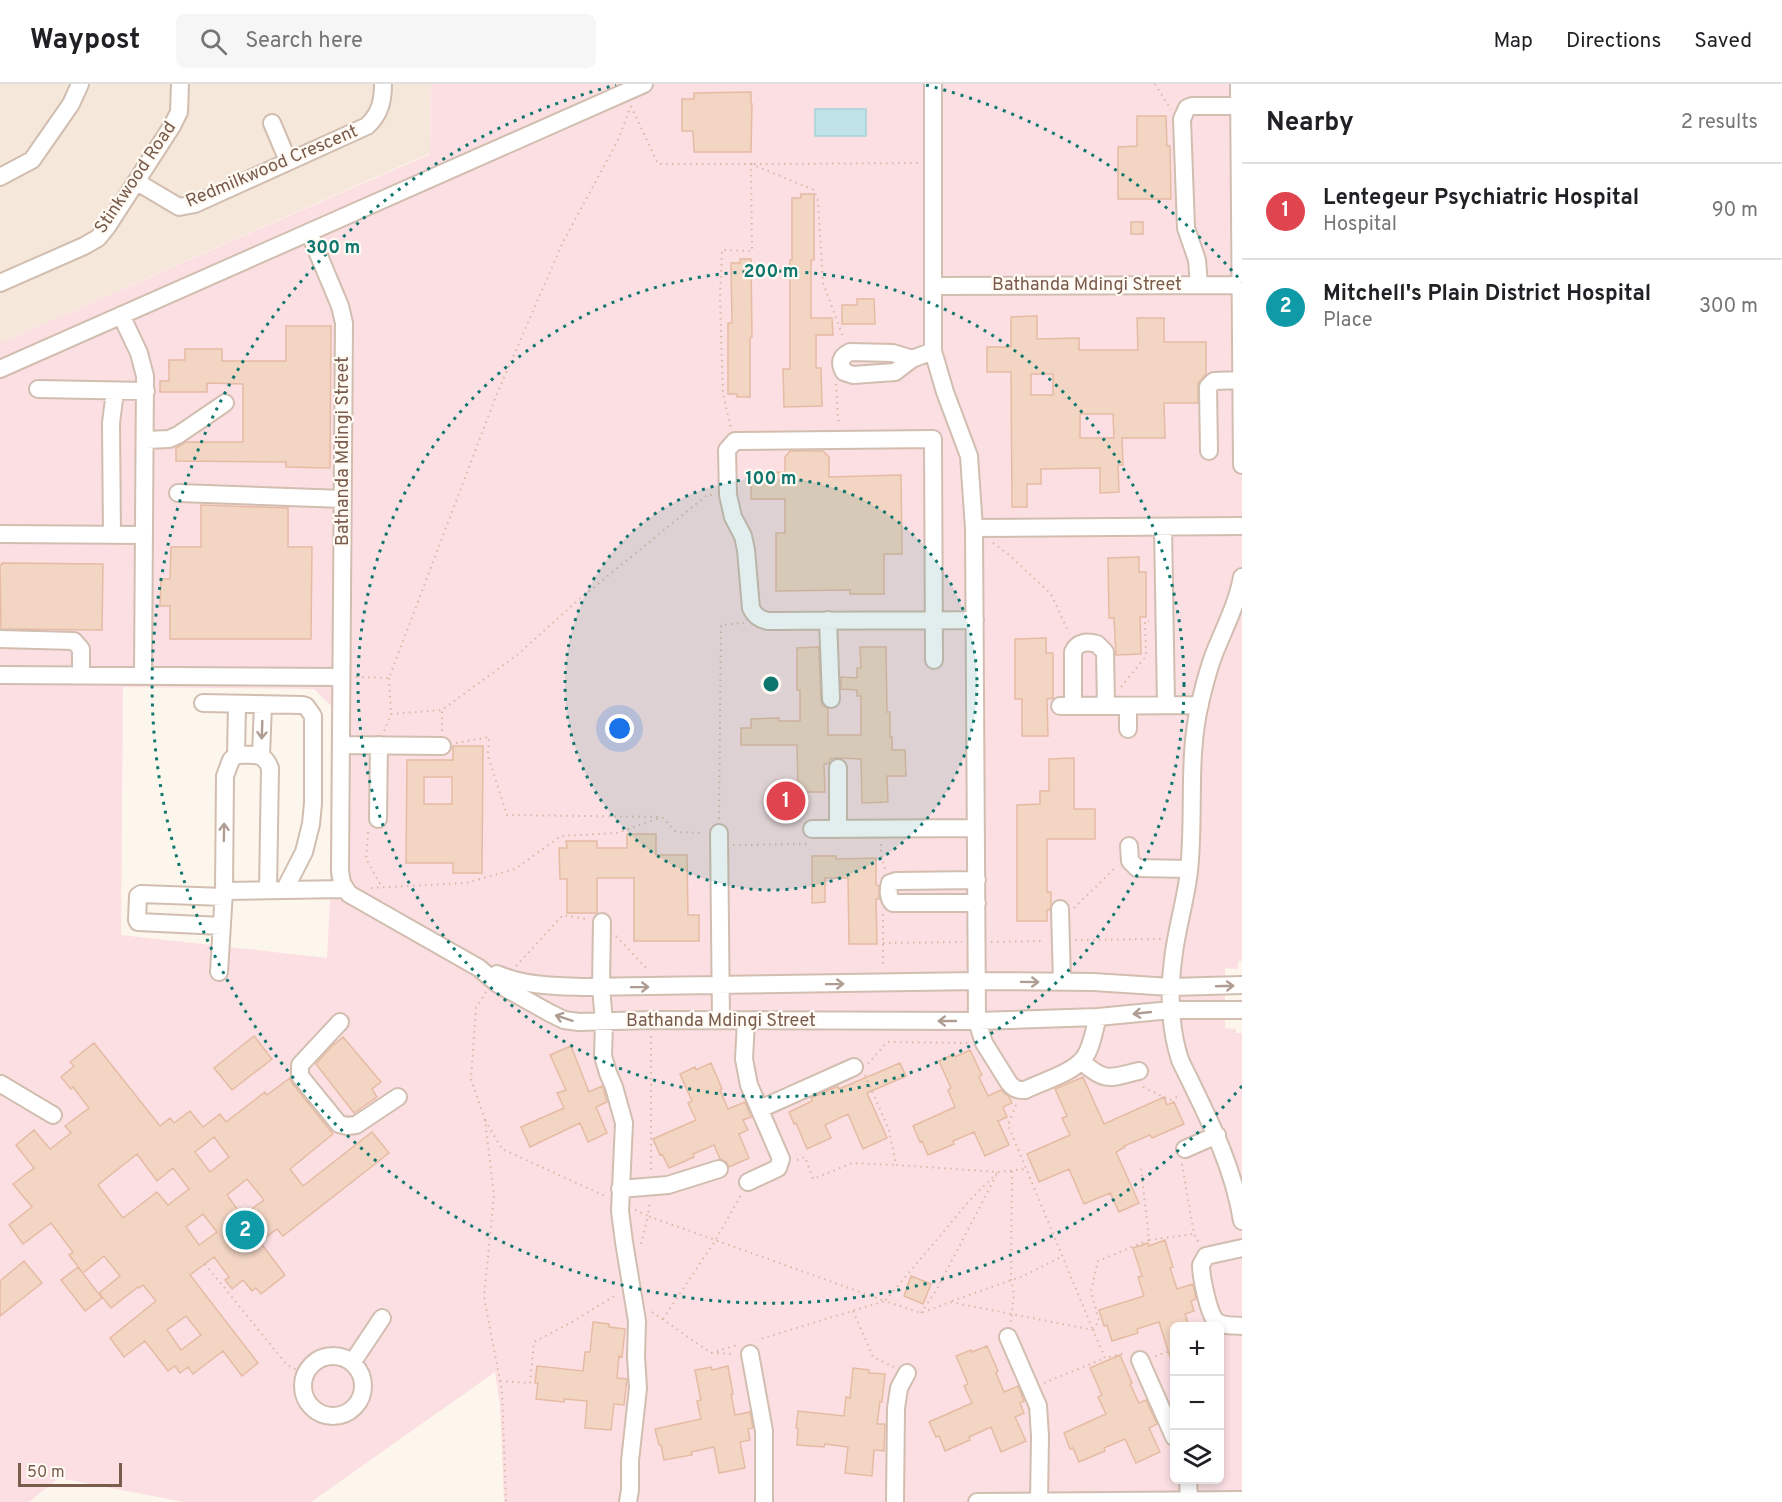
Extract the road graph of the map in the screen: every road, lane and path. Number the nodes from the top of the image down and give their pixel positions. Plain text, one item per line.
1 (80, 84) edge
2 (180, 84) edge
3 (384, 84) edge
4 (644, 84) edge
5 (933, 84) edge
6 (1155, 84) edge
7 (1239, 84) edge
8 (628, 99) junction
9 (1239, 106) junction
10 (1182, 119) junction
11 (272, 123) dead end
12 (288, 161) junction
13 (933, 162) junction
14 (751, 164) junction
15 (0, 177) edge
16 (137, 182) junction
17 (309, 232) junction
18 (0, 283) edge
19 (1199, 285) junction
20 (1241, 285) edge
21 (934, 286) junction
22 (121, 315) junction
23 (933, 351) junction
24 (850, 352) junction
25 (912, 359) junction
26 (0, 369) edge
27 (844, 372) junction
28 (1242, 380) edge
29 (38, 389) dead end
30 (116, 391) junction
31 (146, 391) junction
32 (225, 403) dead end
33 (959, 427) junction
34 (933, 439) junction
35 (146, 440) junction
36 (844, 440) junction
37 (735, 441) junction
38 (1209, 451) dead end
39 (1242, 465) edge
40 (178, 493) dead end
41 (728, 495) junction
42 (343, 499) junction
43 (1163, 526) junction
44 (1242, 526) edge
45 (974, 528) junction
46 (0, 534) edge
47 (112, 535) junction
48 (144, 535) junction
49 (1242, 577) edge
50 (828, 620) junction
51 (975, 620) junction
52 (1164, 620) junction
53 (934, 621) junction
54 (744, 623) dead end
55 (0, 639) edge
56 (1076, 646) junction
57 (934, 660) dead end
58 (0, 675) edge
59 (81, 675) junction
60 (143, 676) junction
61 (341, 677) junction
62 (389, 678) junction
63 (831, 699) dead end
64 (202, 703) dead end
65 (237, 704) junction
66 (263, 704) junction
67 (1166, 705) junction
68 (1200, 705) junction
69 (1106, 706) junction
70 (1128, 706) junction
71 (442, 710) junction
72 (1128, 729) dead end
73 (341, 745) junction
74 (379, 745) junction
75 (442, 746) junction
76 (236, 755) junction
77 (261, 756) junction
78 (838, 768) dead end
79 (662, 817) junction
80 (378, 819) joint
81 (976, 828) junction
82 (812, 829) joint
83 (838, 829) junction
84 (882, 829) junction
85 (719, 833) junction
86 (1130, 854) joint
87 (1189, 869) junction
88 (977, 880) junction
89 (383, 888) junction
90 (285, 889) junction
91 (345, 889) junction
92 (268, 890) junction
93 (890, 893) junction
94 (224, 894) junction
95 (977, 903) junction
96 (1060, 909) joint
97 (602, 922) junction
98 (222, 926) junction
99 (1061, 940) junction
100 (977, 942) junction
101 (883, 943) junction
102 (1173, 953) junction
103 (219, 972) dead end
104 (487, 972) junction
105 (977, 981) junction
106 (1062, 982) junction
107 (883, 983) junction
108 (1242, 985) edge
109 (720, 986) junction
110 (601, 987) junction
111 (652, 987) junction
112 (1172, 987) junction
113 (1171, 1010) junction
114 (1242, 1010) edge
115 (1098, 1017) junction
116 (651, 1020) junction
117 (721, 1020) junction
118 (746, 1021) junction
119 (977, 1021) junction
120 (340, 1022) dead end
121 (604, 1022) junction
122 (984, 1043) junction
123 (1081, 1062) junction
124 (854, 1067) dead end
125 (1139, 1071) joint
126 (1, 1084) edge
127 (1014, 1089) junction
128 (1186, 1092) dead end
129 (398, 1097) dead end
130 (760, 1109) junction
131 (53, 1115) dead end
132 (485, 1120) junction
133 (1217, 1135) junction
134 (1183, 1154) joint
135 (780, 1165) junction
136 (896, 1165) junction
137 (1141, 1168) dead end
138 (719, 1169) dead end
139 (1025, 1169) junction
140 (1012, 1171) junction
141 (998, 1172) junction
142 (748, 1182) joint
143 (652, 1186) junction
144 (620, 1196) junction
145 (648, 1216) junction
146 (1242, 1221) edge
147 (1194, 1234) junction
148 (715, 1240) junction
149 (1149, 1240) junction
150 (1242, 1248) edge
151 (639, 1250) dead end
152 (1063, 1256) junction
153 (1206, 1256) junction
154 (205, 1264) dead end
155 (1011, 1280) junction
156 (630, 1284) junction
157 (885, 1301) junction
158 (950, 1302) junction
159 (649, 1310) dead end
160 (853, 1311) junction
161 (921, 1313) junction
162 (1013, 1313) junction
163 (382, 1318) dead end
164 (663, 1319) junction
165 (1242, 1326) edge
166 (1093, 1330) junction
167 (1008, 1337) dead end
168 (750, 1346) junction
169 (1170, 1351) edge
170 (711, 1353) junction
171 (1105, 1358) junction
172 (1140, 1360) junction
173 (352, 1363) junction
174 (907, 1373) joint
175 (310, 1376) junction
176 (500, 1381) junction
177 (1031, 1388) junction
178 (1171, 1430) edge
179 (1188, 1484) edge
180 (1189, 1500) junction
181 (1242, 1500) edge
182 (1130, 1501) edge
183 (506, 1502) edge
184 (628, 1502) edge
185 (764, 1502) edge
186 (895, 1502) edge
187 (977, 1502) edge
188 (995, 1502) edge
189 (1039, 1502) edge

1 - 15 street
2 - 16 street, Stinkwood Road
3 - 12 street, Redmilkwood Crescent
4 - 8 street
5 - 13 street
6 - 10 path
7 - 9 street
8 - 14 path
8 - 17 street
8 - 62 path
9 - 10 street
9 - 20 street
10 - 19 street
11 - 12 street
12 - 16 street, Redmilkwood Crescent
13 - 14 path
13 - 21 street
14 - 24 path
14 - 37 path
16 - 18 street, Stinkwood Road
17 - 22 street
17 - 42 street, Bathanda Mdingi Street
19 - 20 street, Bathanda Mdingi Street
19 - 21 street, Bathanda Mdingi Street
20 - 28 street
21 - 23 street
22 - 26 street
22 - 31 street
23 - 25 street
23 - 33 street
24 - 25 street
24 - 27 street
25 - 27 street
27 - 36 path
28 - 38 street
28 - 39 street
29 - 30 street
30 - 31 street
30 - 47 street
31 - 35 street
32 - 35 street
33 - 34 street
33 - 45 street
34 - 36 street
34 - 53 street
35 - 48 street
36 - 37 street
37 - 41 street
40 - 42 street
41 - 50 street
41 - 71 path
42 - 61 street, Bathanda Mdingi Street
43 - 44 street
43 - 45 street
43 - 52 street
45 - 51 street
45 - 56 path
46 - 47 street
47 - 48 street
48 - 60 street
49 - 68 street
50 - 53 street
50 - 63 street
51 - 53 street
51 - 81 street
52 - 67 street
52 - 69 path
53 - 57 street
54 - 85 path
55 - 59 street
56 - 69 street
56 - 69 street
58 - 59 street
59 - 60 street
60 - 61 street
61 - 62 path
61 - 73 street, Bathanda Mdingi Street
62 - 71 path
64 - 65 street
65 - 66 street
65 - 76 street
66 -> 77 street
66 - 90 street
67 - 68 street
67 - 70 street
68 - 87 street
69 - 70 street
70 - 72 street
71 - 75 path
73 - 74 street
73 - 91 street, Bathanda Mdingi Street
74 - 75 street
74 - 80 street
75 - 79 path
76 - 77 street
94 -> 76 street
77 - 92 street
78 - 83 street
79 - 85 path
79 - 89 path
80 - 89 path
81 - 84 street
81 - 88 street
82 - 83 street
82 - 85 path
83 - 84 street
84 - 93 path
85 - 109 street
86 - 87 street
86 - 96 path
87 - 102 street
88 - 93 street
88 - 95 street
89 - 91 path
90 - 91 street
90 - 92 street
91 - 104 street, Bathanda Mdingi Street
92 - 94 street
93 - 95 street
93 - 101 path
94 - 98 street
94 - 98 street
95 - 100 street
96 - 99 street
97 - 104 path
97 - 110 street
97 - 111 path
98 - 103 street
99 - 100 path
99 - 102 path
99 - 106 street
100 - 101 path
100 - 105 street
101 - 107 path
102 - 112 street
104 - 110 street, Bathanda Mdingi Street
121 -> 104 street, Bathanda Mdingi Street
104 - 132 path
105 -> 106 street, Bathanda Mdingi Street
105 - 107 street, Bathanda Mdingi Street
105 - 119 street
106 - 112 street, Bathanda Mdingi Street
109 -> 107 street, Bathanda Mdingi Street
112 -> 108 street, Bathanda Mdingi Street
109 - 111 street, Bathanda Mdingi Street
109 - 117 street
110 -> 111 street, Bathanda Mdingi Street
110 - 121 street
112 - 113 street
113 - 114 street, Bathanda Mdingi Street
113 -> 115 street, Bathanda Mdingi Street
113 - 133 street
115 - 119 street, Bathanda Mdingi Street
115 - 123 street
116 - 117 street, Bathanda Mdingi Street
116 - 121 street, Bathanda Mdingi Street
116 - 143 path
117 - 118 street, Bathanda Mdingi Street
119 -> 118 street, Bathanda Mdingi Street
118 - 130 street
119 - 122 street
120 - 129 street
121 - 144 street
122 - 127 street
122 - 136 path
123 - 125 street
123 - 127 street
124 - 130 street
125 - 128 path
126 - 131 street
127 - 139 path
130 - 135 street
132 - 144 path
132 - 176 path
133 - 134 street
133 - 146 street
134 - 147 path
135 - 136 path
135 - 142 street
136 - 141 path
137 - 149 path
138 - 143 street
139 - 140 path
139 - 152 path
140 - 141 path
140 - 155 path
141 - 157 path
141 - 161 path
142 - 148 path
143 - 144 street
143 - 145 path
144 - 145 path
144 - 156 street
145 - 148 path
145 - 151 path
147 - 149 path
147 - 153 path
148 - 157 path
148 - 164 path
149 - 166 path
150 - 153 street
152 - 155 path
152 - 166 path
153 - 165 street
154 - 175 path
155 - 158 path
155 - 162 path
156 - 176 path
156 - 184 street
157 - 160 path
157 - 161 path
158 - 161 path
158 - 162 path
159 - 164 path
160 - 168 path
160 - 174 path
162 - 166 path
163 - 173 street
164 - 170 path
166 - 171 path
167 - 177 street
168 - 170 path
168 - 170 path
168 - 185 street
169 - 172 path
171 - 172 path
171 - 177 path
172 - 178 street
173 - 175 street
173 - 175 street
174 - 186 street
176 - 183 path
177 - 189 street
179 - 180 street
180 - 181 street
180 - 182 street
182 - 189 street
187 - 188 street
188 - 189 street

